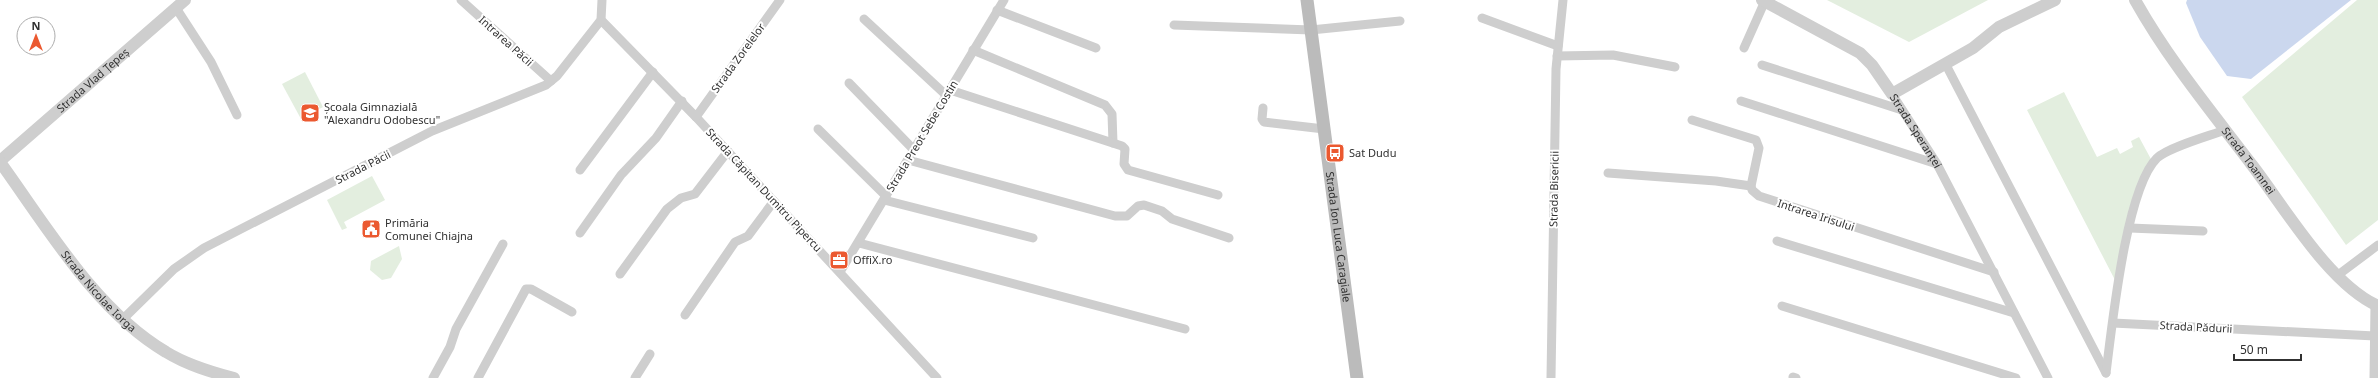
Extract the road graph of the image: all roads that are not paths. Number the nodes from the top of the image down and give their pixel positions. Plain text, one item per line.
1 (460, 0) edge
2 (602, 0) edge
3 (780, 0) edge
4 (1004, 0) edge
5 (1307, 0) edge
6 (1563, 0) edge
7 (2055, 0) edge
8 (2135, 0) edge
9 (1763, 1) edge
10 (180, 4) edge
11 (997, 10) junction
12 (1482, 18) dead end
13 (864, 19) dead end
14 (601, 20) junction
15 (1400, 21) dead end
16 (1174, 25) dead end
17 (1311, 30) junction
18 (1558, 46) junction
19 (1096, 48) dead end
20 (1744, 48) dead end
21 (974, 50) junction
22 (1557, 56) junction
23 (1945, 64) junction
24 (1762, 65) dead end
25 (1675, 67) dead end
26 (653, 72) junction
27 (551, 81) junction
28 (849, 83) dead end
29 (948, 93) junction
30 (1892, 94) junction
31 (682, 101) junction
32 (1741, 101) dead end
33 (1263, 108) dead end
34 (1902, 110) junction
35 (237, 115) dead end
36 (696, 117) junction
37 (1692, 120) dead end
38 (818, 129) dead end
39 (1324, 129) junction
40 (2225, 130) junction
41 (1113, 143) junction
42 (914, 150) junction
43 (728, 151) junction
44 (908, 160) junction
45 (0, 161) edge
46 (1937, 164) junction
47 (580, 170) dead end
48 (1608, 172) dead end
49 (1752, 186) junction
50 (1218, 195) dead end
51 (885, 198) junction
52 (774, 201) junction
53 (2130, 228) junction
54 (2203, 231) dead end
55 (580, 233) dead end
56 (1033, 238) dead end
57 (1229, 238) dead end
58 (1777, 241) dead end
59 (859, 243) junction
60 (503, 244) dead end
61 (2378, 245) edge
62 (840, 272) junction
63 (1994, 272) junction
64 (620, 274) dead end
65 (2338, 275) junction
66 (2377, 305) edge
67 (1782, 306) dead end
68 (572, 312) dead end
69 (2014, 313) junction
70 (685, 315) dead end
71 (123, 319) junction
72 (2113, 323) junction
73 (1185, 328) dead end
74 (2375, 336) junction
75 (650, 354) dead end
76 (2106, 375) edge
77 (234, 378) edge
78 (433, 378) edge
79 (478, 378) edge
80 (635, 378) edge
81 (937, 378) edge
82 (1357, 378) edge
83 (1551, 378) edge
84 (2016, 378) edge
85 (2048, 378) edge
86 (2374, 378) edge

1 - 27 street, Intrarea Păcii
2 - 14 street
3 - 36 street, Strada Zorelelor
4 - 11 street, Strada Preot Sebe Costin
5 - 17 main road, Strada Ion Luca Caragiale
6 - 18 street, Strada Bisericii
7 - 23 street
8 - 40 street, Strada Toamnei
9 - 20 street
9 - 30 street, Strada Speranței
10 - 35 street
10 - 45 street, Strada Vlad Țepeș
11 - 19 street
11 - 21 street, Strada Preot Sebe Costin
12 - 18 street
13 - 29 street
14 - 26 street, Strada Căpitan Dumitru Pipercu
14 - 27 street, Strada Păcii
15 - 17 street
16 - 17 street
17 - 39 main road, Strada Ion Luca Caragiale
18 - 22 street, Strada Bisericii
21 - 29 street, Strada Preot Sebe Costin
21 - 41 street
22 - 25 street
22 - 83 street, Strada Bisericii
23 - 30 street
23 - 76 street
24 - 34 street
26 - 31 street, Strada Căpitan Dumitru Pipercu
26 - 47 street
27 - 71 street, Strada Păcii
28 - 42 street
29 - 41 street
29 - 42 street, Strada Preot Sebe Costin
30 - 34 street, Strada Speranței
31 - 36 street, Strada Căpitan Dumitru Pipercu
31 - 55 street
32 - 46 street
33 - 39 street
34 - 46 street, Strada Speranței
36 - 43 street, Strada Căpitan Dumitru Pipercu
37 - 49 street
38 - 51 street
39 - 82 main road, Strada Ion Luca Caragiale
40 - 53 street
40 - 65 street, Strada Toamnei
41 - 50 street
42 - 44 street, Strada Preot Sebe Costin
43 - 52 street, Strada Căpitan Dumitru Pipercu
43 - 64 street
44 - 51 street, Strada Preot Sebe Costin
44 - 57 street
45 - 71 street, Strada Nicolae Iorga
46 - 63 street, Strada Speranței
48 - 49 street
49 - 63 street, Intrarea Irisului
51 - 56 street
51 - 59 street, Strada Preot Sebe Costin
52 - 62 street, Strada Căpitan Dumitru Pipercu
52 - 70 street
53 - 54 street
53 - 72 street
58 - 69 street
59 - 62 street, Strada Preot Sebe Costin
59 - 73 street
60 - 78 street
61 - 65 street
62 - 81 street, Strada Căpitan Dumitru Pipercu
63 - 69 street, Strada Speranței
65 - 66 street, Strada Toamnei
66 - 74 street
67 - 84 street
68 - 79 street
69 - 85 street, Strada Speranței
71 - 77 street, Strada Nicolae Iorga
72 - 74 street, Strada Pădurii
72 - 76 street
74 - 86 street
75 - 80 street

